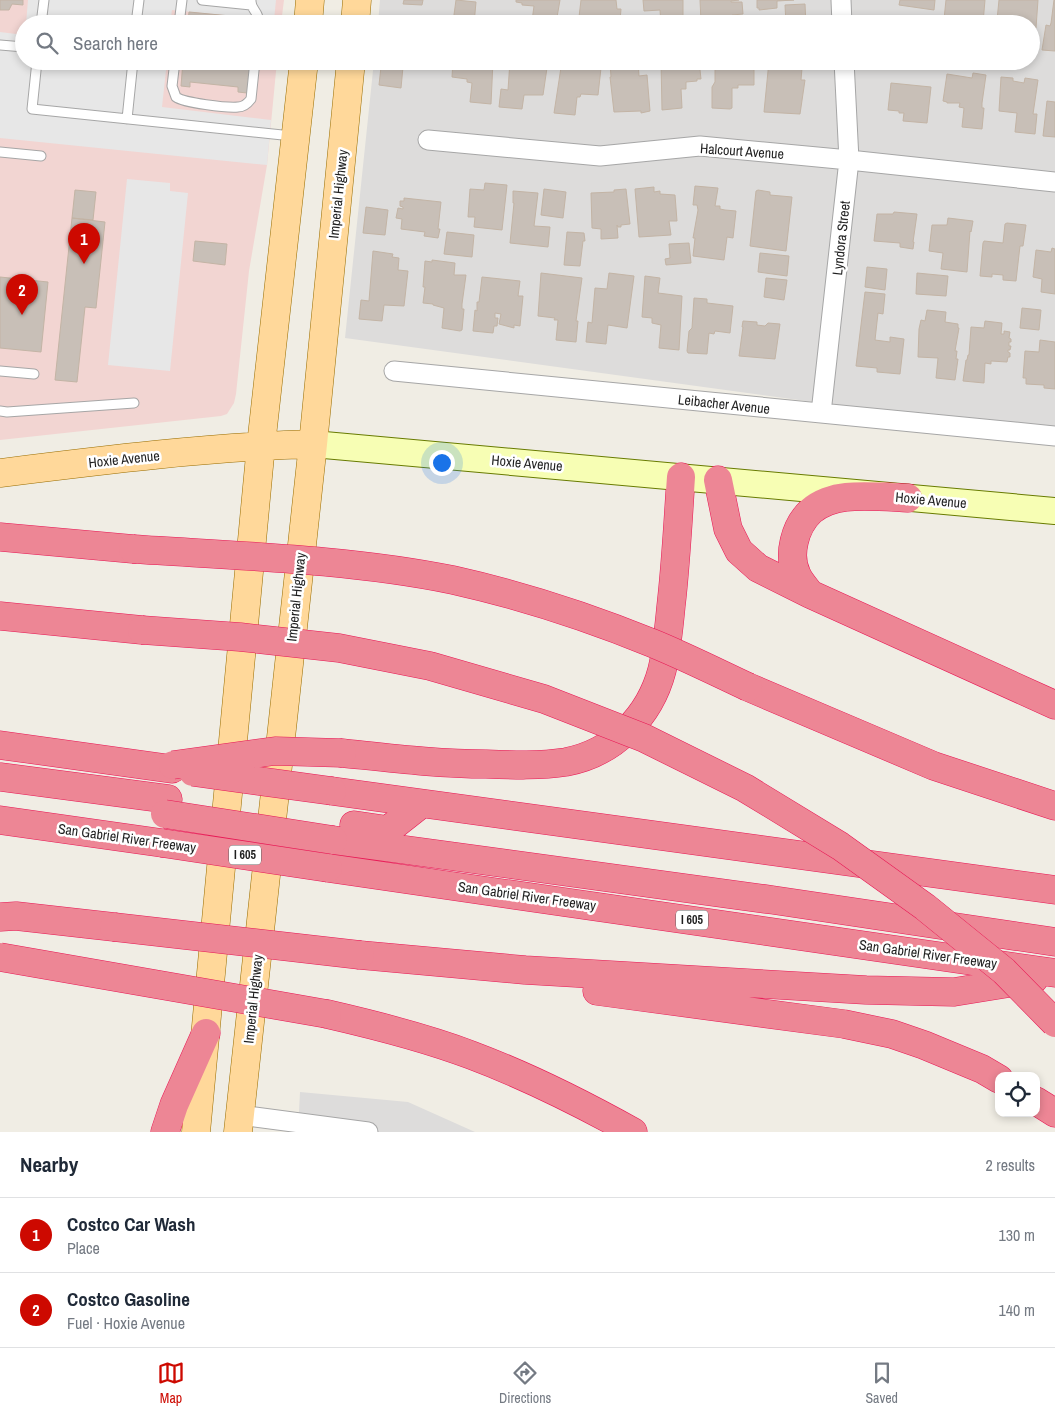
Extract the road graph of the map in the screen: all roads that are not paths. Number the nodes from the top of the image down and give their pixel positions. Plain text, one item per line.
1 (44, 0) edge
2 (139, 0) edge
3 (182, 0) edge
4 (202, 0) edge
5 (310, 0) edge
6 (357, 0) edge
7 (840, 0) edge
8 (251, 2) edge
9 (42, 15) edge
10 (137, 15) edge
11 (180, 15) edge
12 (258, 15) edge
13 (309, 15) edge
14 (355, 15) edge
15 (841, 15) edge
16 (0, 45) edge
17 (15, 46) edge
18 (36, 70) edge
19 (132, 70) edge
20 (174, 70) edge
21 (254, 70) edge
22 (303, 70) edge
23 (350, 70) edge
24 (844, 70) edge
25 (127, 119) junction
26 (296, 136) junction
27 (428, 140) dead end
28 (0, 152) edge
29 (41, 156) dead end
30 (849, 160) junction
31 (1055, 182) edge
32 (0, 371) edge
33 (394, 371) dead end
34 (34, 374) dead end
35 (134, 403) dead end
36 (0, 411) edge
37 (821, 413) junction
38 (1055, 436) edge
39 (313, 444) junction
40 (261, 445) junction
41 (0, 473) edge
42 (682, 477) junction
43 (718, 480) junction
44 (908, 498) junction
45 (1055, 511) edge
46 (0, 537) edge
47 (810, 594) junction
48 (0, 616) edge
49 (1055, 705) edge
50 (0, 745) edge
51 (167, 767) junction
52 (0, 777) edge
53 (0, 790) edge
54 (421, 804) junction
55 (1055, 806) edge
56 (166, 807) junction
57 (0, 820) edge
58 (331, 831) junction
59 (0, 832) edge
60 (105, 834) junction
61 (1055, 890) edge
62 (0, 917) edge
63 (1055, 942) edge
64 (360, 955) junction
65 (0, 957) edge
66 (1055, 974) edge
67 (1055, 1023) edge
68 (206, 1033) junction
69 (995, 1077) edge
70 (1040, 1104) edge
71 (1055, 1113) edge
72 (239, 1124) edge
73 (165, 1132) edge
74 (196, 1132) edge
75 (368, 1132) edge
76 (633, 1132) edge

1 - 9 lane
2 - 10 lane
3 - 11 lane
4 - 8 lane
5 - 13 main road
6 - 14 main road
7 - 15 street
8 - 12 lane
16 - 17 lane
18 - 25 lane
19 - 25 lane
20 - 21 lane
22 - 26 main road
23 - 39 main road, Imperial Highway
24 - 30 street, Lyndora Street
25 - 26 lane
26 - 40 main road
27 - 30 street, Halcourt Avenue
28 - 29 lane
30 - 31 street, Halcourt Avenue
30 - 37 street, Lyndora Street
32 - 34 lane
33 - 37 street, Leibacher Avenue
35 - 36 lane
37 - 38 street, Leibacher Avenue
39 - 40 main road, Hoxie Avenue
39 - 42 main road, Hoxie Avenue
39 - 72 main road, Imperial Highway
40 - 41 main road, Hoxie Avenue
40 - 68 main road
42 - 43 main road, Hoxie Avenue
42 - 51 highway, bridge
43 - 44 main road, Hoxie Avenue
43 - 47 highway
44 - 45 main road, Hoxie Avenue
44 - 47 highway
46 - 55 highway, bridge
47 - 49 highway
48 - 67 highway, bridge
50 - 51 highway
51 - 54 highway, bridge
52 - 56 highway
53 - 56 highway
54 - 58 highway
54 - 61 highway
56 - 58 highway, bridge
57 - 60 highway, San Gabriel River Freeway / I 605
58 - 63 highway
59 - 60 highway
60 - 66 highway, San Gabriel River Freeway / I 605, bridge
62 - 64 highway, bridge
64 - 66 highway
64 - 69 highway
65 - 76 highway, bridge
68 - 73 highway
68 - 74 main road
70 - 71 highway
72 - 75 street

